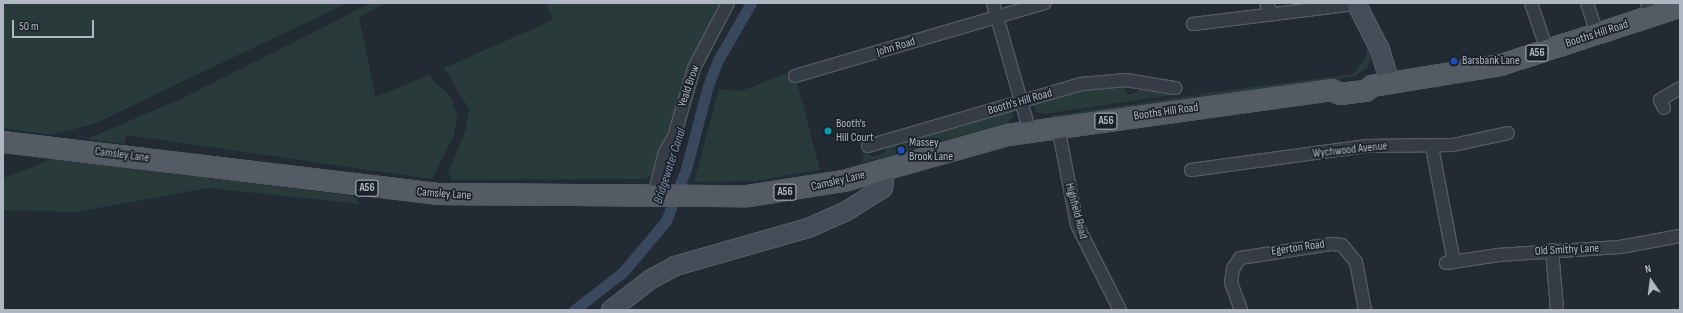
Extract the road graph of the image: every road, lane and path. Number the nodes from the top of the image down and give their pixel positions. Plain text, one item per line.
1 (728, 3) edge
2 (994, 3) edge
3 (1045, 3) edge
4 (1266, 3) edge
5 (1357, 3) edge
6 (1531, 3) edge
7 (1587, 3) edge
8 (1680, 8) edge
9 (1649, 10) edge
10 (1272, 14) junction
11 (997, 16) junction
12 (1193, 24) dead end
13 (1597, 34) junction
14 (1547, 50) junction
15 (795, 76) dead end
16 (1381, 84) junction
17 (1175, 88) dead end
18 (1680, 88) edge
19 (1021, 102) junction
20 (1664, 108) dead end
21 (1058, 127) junction
22 (1030, 132) junction
23 (1508, 133) dead end
24 (3, 142) edge
25 (868, 146) dead end
26 (1432, 146) junction
27 (885, 170) junction
28 (1190, 170) dead end
29 (657, 195) junction
30 (1680, 236) edge
31 (1552, 250) junction
32 (611, 310) edge
33 (1120, 310) edge
34 (1241, 310) edge
35 (1365, 310) edge
36 (1557, 310) edge

1 - 29 street, Yeald Brow
2 - 11 street
3 - 11 street, John Road
4 - 10 street
5 - 10 street
5 - 16 street
6 - 14 street
7 - 13 street
8 - 9 main road, Booths Hill Road / A56
9 - 13 main road, Booths Hill Road / A56
10 - 12 street
11 - 15 street, John Road
11 - 19 street
13 - 14 main road, Booths Hill Road / A56
14 - 16 main road, Booths Hill Road / A56
16 - 21 main road, Booths Hill Road / A56
17 - 19 street, Booth's Hill Road
18 - 20 street
19 - 22 street
19 - 25 street, Booth's Hill Road
21 - 22 main road, Booths Hill Road / A56
21 - 33 street, Highfield Road
22 - 27 main road, Booths Hill Road / A56
23 - 26 street, Wychwood Avenue
24 - 29 main road, Camsley Lane / A56
26 - 28 street, Wychwood Avenue
26 - 31 street, Old Smithy Lane
27 - 29 main road, Camsley Lane / A56
27 - 32 street
30 - 31 street, Old Smithy Lane
31 - 36 street
34 - 35 street, Egerton Road

